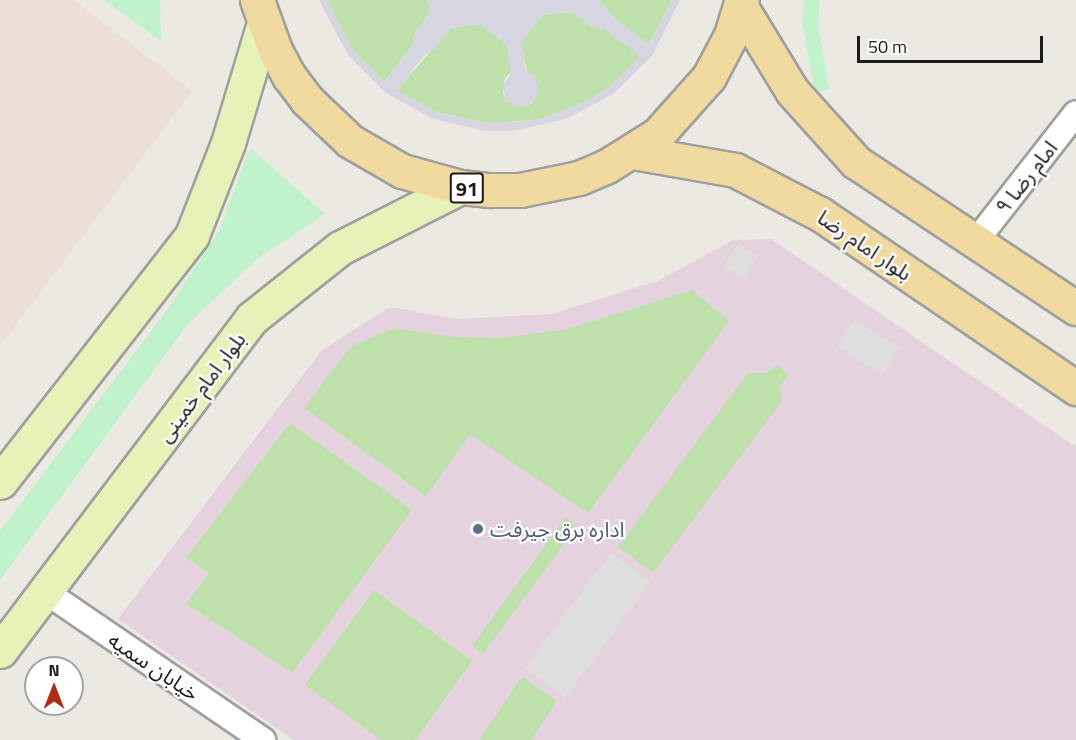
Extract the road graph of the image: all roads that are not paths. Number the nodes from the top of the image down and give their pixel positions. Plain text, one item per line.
1 (741, 3) edge
2 (260, 12) edge
3 (1076, 113) edge
4 (633, 152) junction
5 (460, 187) junction
6 (976, 241) junction
7 (1076, 308) edge
8 (1076, 388) edge
9 (0, 482) edge
10 (46, 592) junction
11 (0, 651) edge
12 (263, 740) edge

1 - 4 main road, 91
1 - 6 main road, 91
2 - 5 main road, 91
2 - 9 main road
3 - 6 street, امام رضا ۹
4 - 5 main road, 91
4 - 8 main road, بلوار امام رضا
5 - 10 main road, بلوار امام خمینی
6 - 7 main road, 91
10 - 11 main road, بلوار امام خمینی
10 - 12 street, خیابان سمیه

